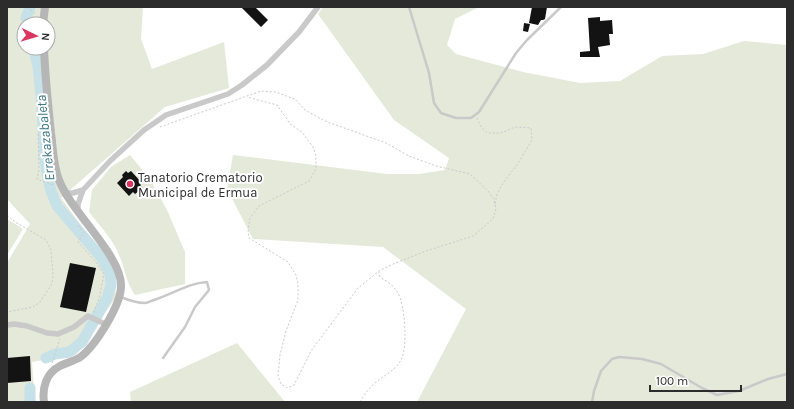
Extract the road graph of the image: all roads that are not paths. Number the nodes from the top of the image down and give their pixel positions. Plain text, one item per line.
1 (318, 7) edge
2 (409, 7) edge
3 (561, 7) edge
4 (45, 56) edge
5 (83, 190) junction
6 (66, 193) junction
7 (78, 213) junction
8 (120, 296) junction
9 (103, 323) junction
10 (7, 325) edge
11 (163, 358) dead end
12 (787, 374) edge
13 (44, 402) edge
14 (592, 402) edge

1 - 5 street
2 - 3 lane
4 - 6 main road
5 - 6 street
5 - 7 street
6 - 7 main road
7 - 8 main road
8 - 9 main road
8 - 11 lane
9 - 10 street
9 - 13 main road
12 - 14 lane

